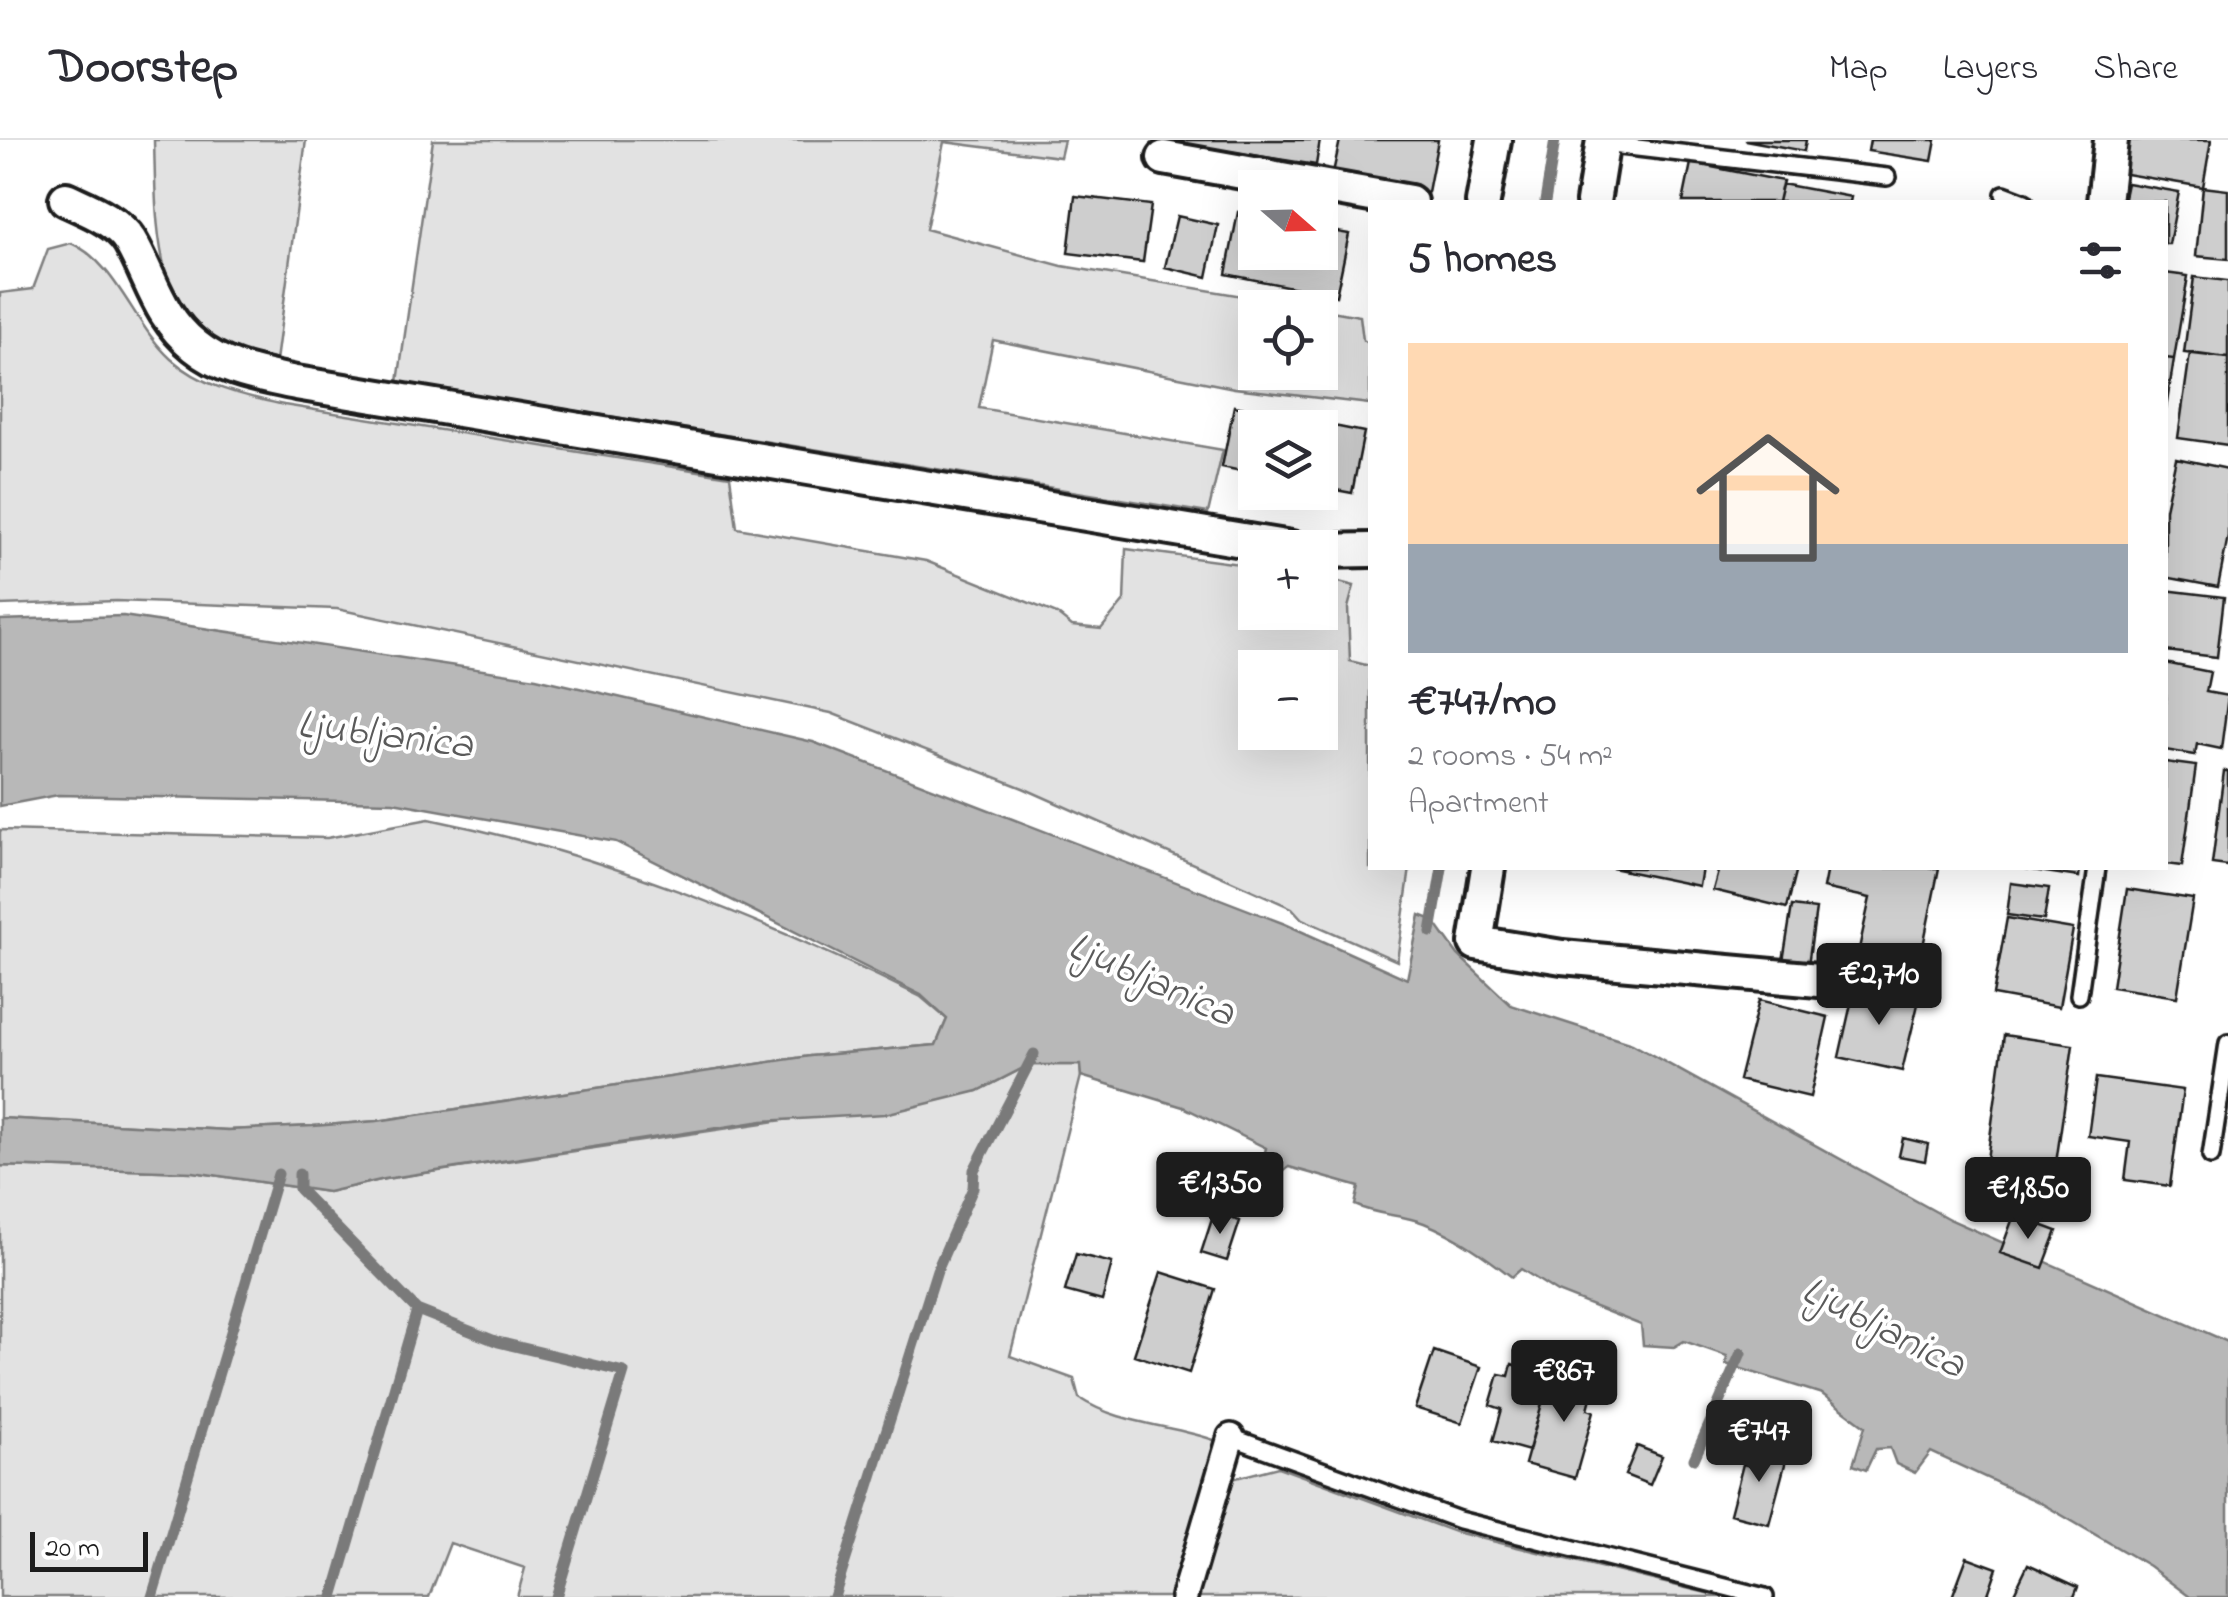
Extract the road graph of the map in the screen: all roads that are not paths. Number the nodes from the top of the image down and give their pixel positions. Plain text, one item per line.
1 (1494, 140) edge
2 (2111, 140) edge
3 (1603, 142) edge
4 (1164, 158) dead end
5 (1887, 177) dead end
6 (2004, 194) dead end
7 (66, 199) dead end
8 (1399, 200) edge
9 (1483, 200) edge
10 (1594, 200) edge
11 (2020, 200) edge
12 (2104, 200) edge
13 (1238, 539) edge
14 (1368, 550) edge
15 (1338, 551) edge
16 (1488, 870) edge
17 (2097, 870) edge
18 (1830, 980) dead end
19 (2079, 994) dead end
20 (2228, 1044) edge
21 (2211, 1156) dead end
22 (1232, 1436) joint
23 (1184, 1597) edge
24 (1764, 1597) edge

1 - 9 street
2 - 12 street
3 - 5 lane
3 - 10 street
4 - 8 street
6 - 11 lane
7 - 13 street
14 - 15 street
16 - 18 street
17 - 19 lane
20 - 21 lane
22 - 23 street
22 - 24 lane

